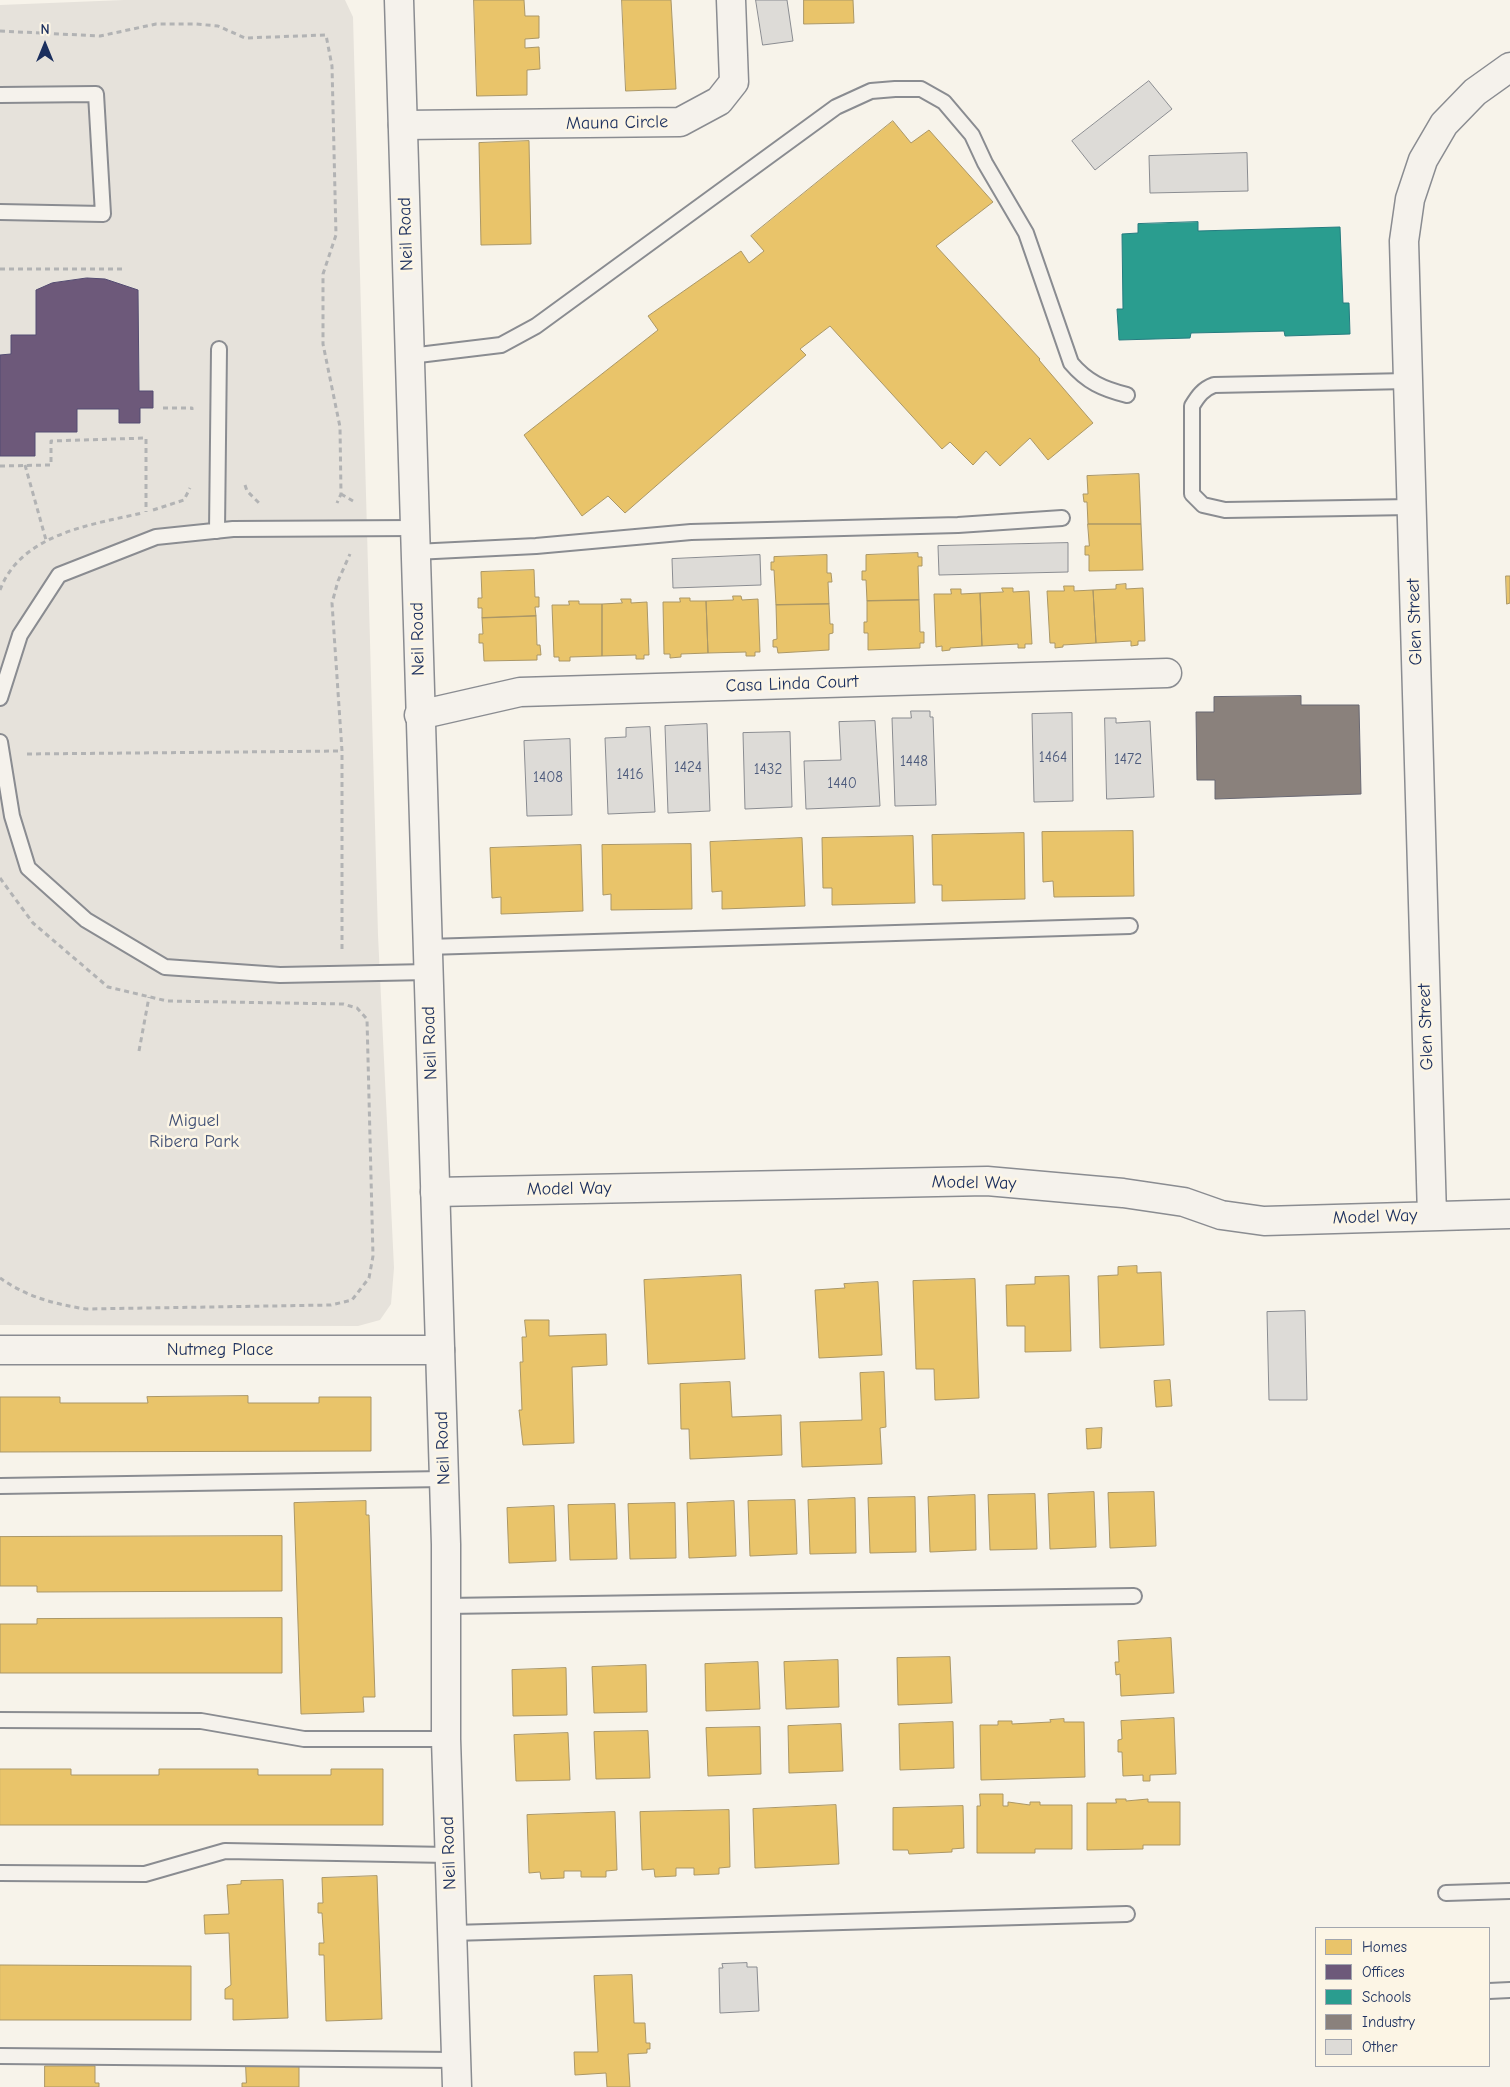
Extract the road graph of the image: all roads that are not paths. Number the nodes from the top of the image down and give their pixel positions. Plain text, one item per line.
1 (399, 0) edge
2 (731, 0) edge
3 (1510, 67) edge
4 (0, 95) edge
5 (402, 126) junction
6 (0, 212) edge
7 (219, 349) dead end
8 (410, 356) junction
9 (1408, 381) junction
10 (1126, 395) dead end
11 (1411, 507) junction
12 (1062, 518) dead end
13 (217, 531) junction
14 (415, 540) junction
15 (1167, 673) dead end
16 (0, 698) edge
17 (420, 715) junction
18 (1, 748) edge
19 (1130, 926) dead end
20 (428, 959) junction
21 (435, 1192) junction
22 (1510, 1214) edge
23 (1432, 1216) junction
24 (0, 1350) edge
25 (440, 1350) junction
26 (444, 1479) junction
27 (0, 1486) edge
28 (1134, 1596) dead end
29 (446, 1606) junction
30 (0, 1720) edge
31 (446, 1740) junction
32 (449, 1855) junction
33 (0, 1873) edge
34 (1510, 1891) edge
35 (1446, 1892) dead end
36 (1126, 1914) dead end
37 (452, 1933) junction
38 (1510, 1990) edge
39 (1490, 1991) edge
40 (0, 2056) edge
41 (456, 2060) junction
42 (456, 2087) edge

1 - 5 street, Neil Road
2 - 5 street, Mauna Circle
3 - 9 street, Glen Street
4 - 6 lane
5 - 8 street, Neil Road
7 - 13 lane
8 - 10 lane
8 - 14 street, Neil Road
9 - 11 street, Glen Street
9 - 11 lane
11 - 23 street, Glen Street
12 - 14 lane
13 - 14 lane
13 - 16 lane
14 - 17 street, Neil Road
15 - 17 street, Casa Linda Court
17 - 20 street, Neil Road
18 - 20 lane
19 - 20 lane
20 - 21 street, Neil Road
21 - 23 street, Model Way
21 - 25 street, Neil Road
22 - 23 street, Model Way
24 - 25 street, Nutmeg Place
25 - 26 street, Neil Road
26 - 27 lane
26 - 29 street, Neil Road
28 - 29 lane
29 - 31 street, Neil Road
30 - 31 lane
31 - 32 street, Neil Road
32 - 33 lane
32 - 37 street, Neil Road
34 - 35 lane
36 - 37 lane
37 - 41 street, Neil Road
38 - 39 lane
40 - 41 lane
41 - 42 street, Neil Road

